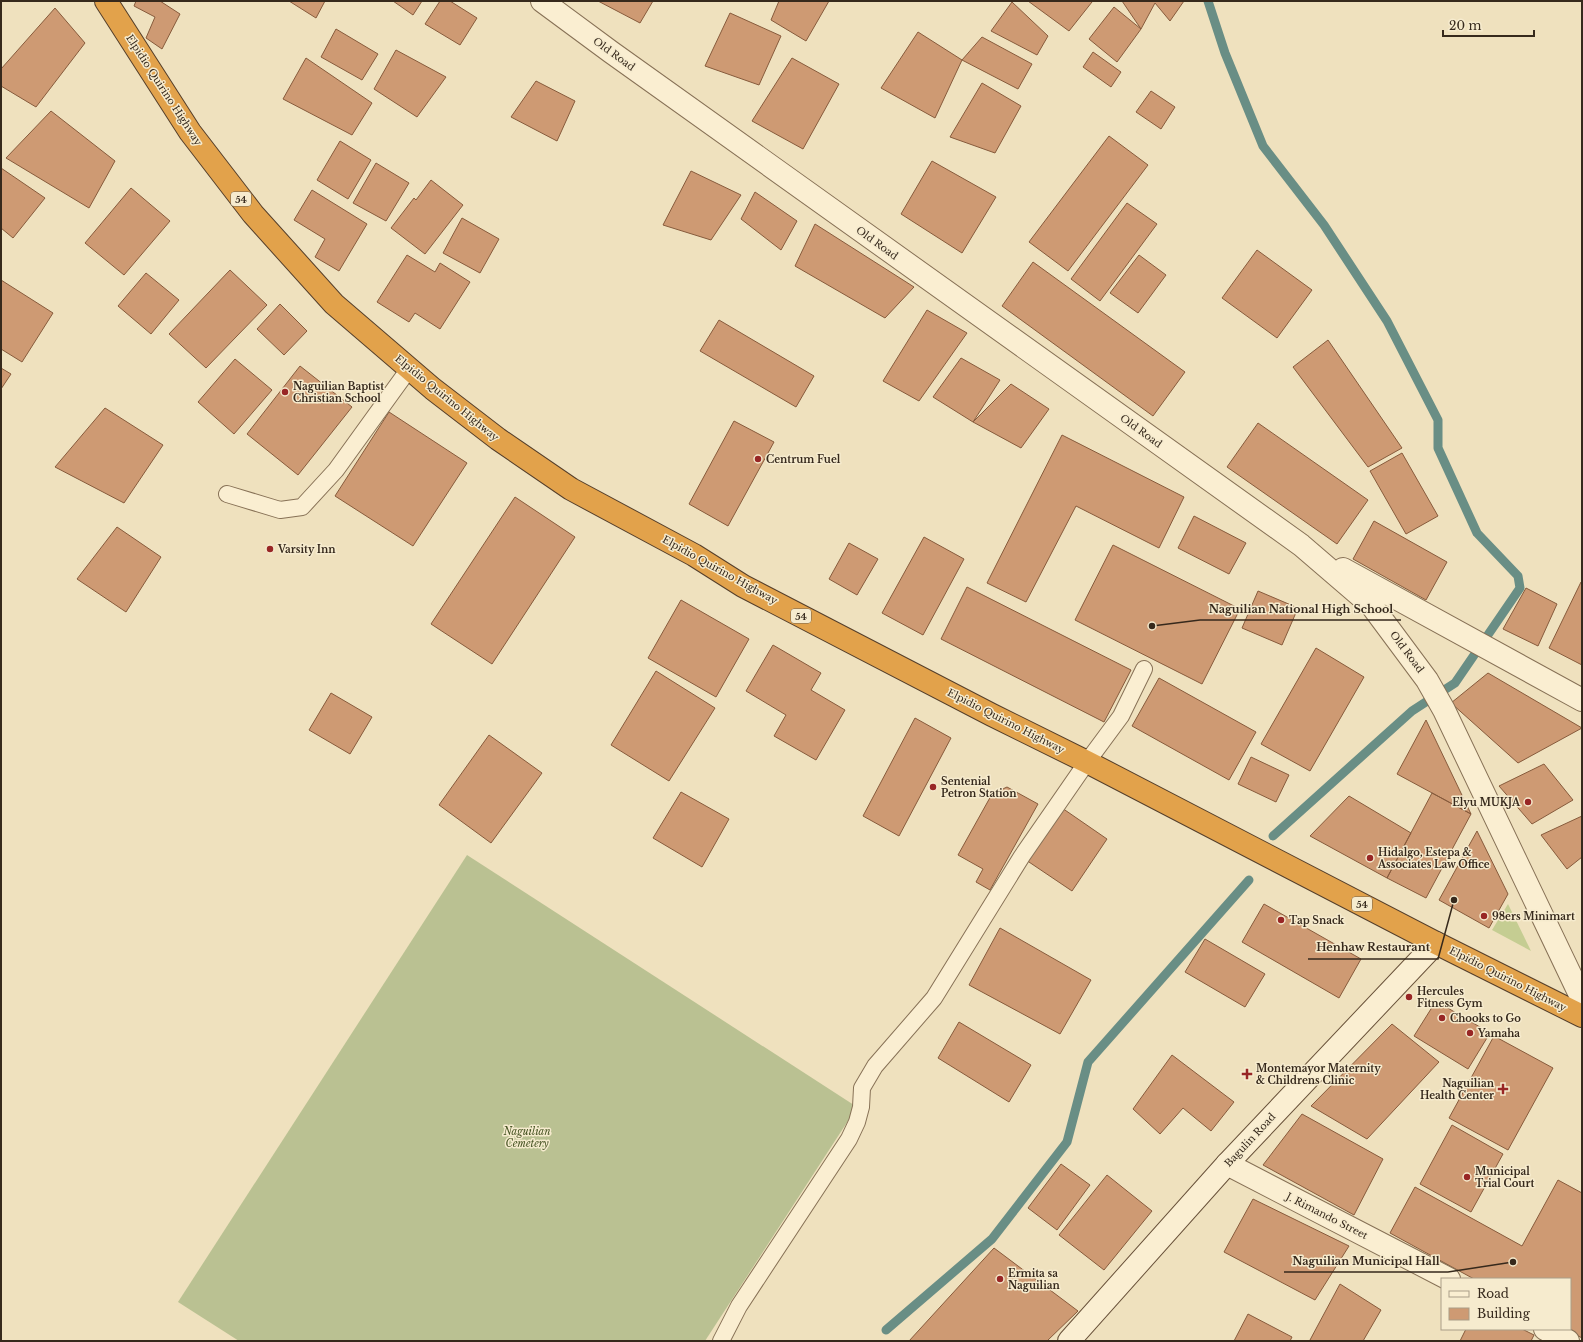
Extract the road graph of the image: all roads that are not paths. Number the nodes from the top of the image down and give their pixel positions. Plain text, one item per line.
1 (106, 1) edge
2 (542, 1) edge
3 (409, 368) junction
4 (227, 494) dead end
5 (1301, 545) junction
6 (1144, 670) dead end
7 (1582, 700) edge
8 (1087, 762) junction
9 (1436, 943) junction
10 (1582, 999) edge
11 (1582, 1016) edge
12 (1227, 1164) junction
13 (1447, 1278) edge
14 (1547, 1330) edge
15 (721, 1341) edge
16 (1069, 1341) edge
17 (1568, 1341) edge

1 - 3 highway, Elpidio Quirino Highway / 54
2 - 5 street, Old Road
3 - 4 lane
3 - 8 highway, Elpidio Quirino Highway / 54
5 - 7 street
5 - 10 street, Old Road
6 - 8 lane
8 - 9 highway, Elpidio Quirino Highway / 54
8 - 15 lane
9 - 11 highway, Elpidio Quirino Highway / 54
9 - 12 street, Bagulin Road
12 - 13 street, J. Rimando Street
12 - 16 street, Bagulin Road
14 - 17 street

